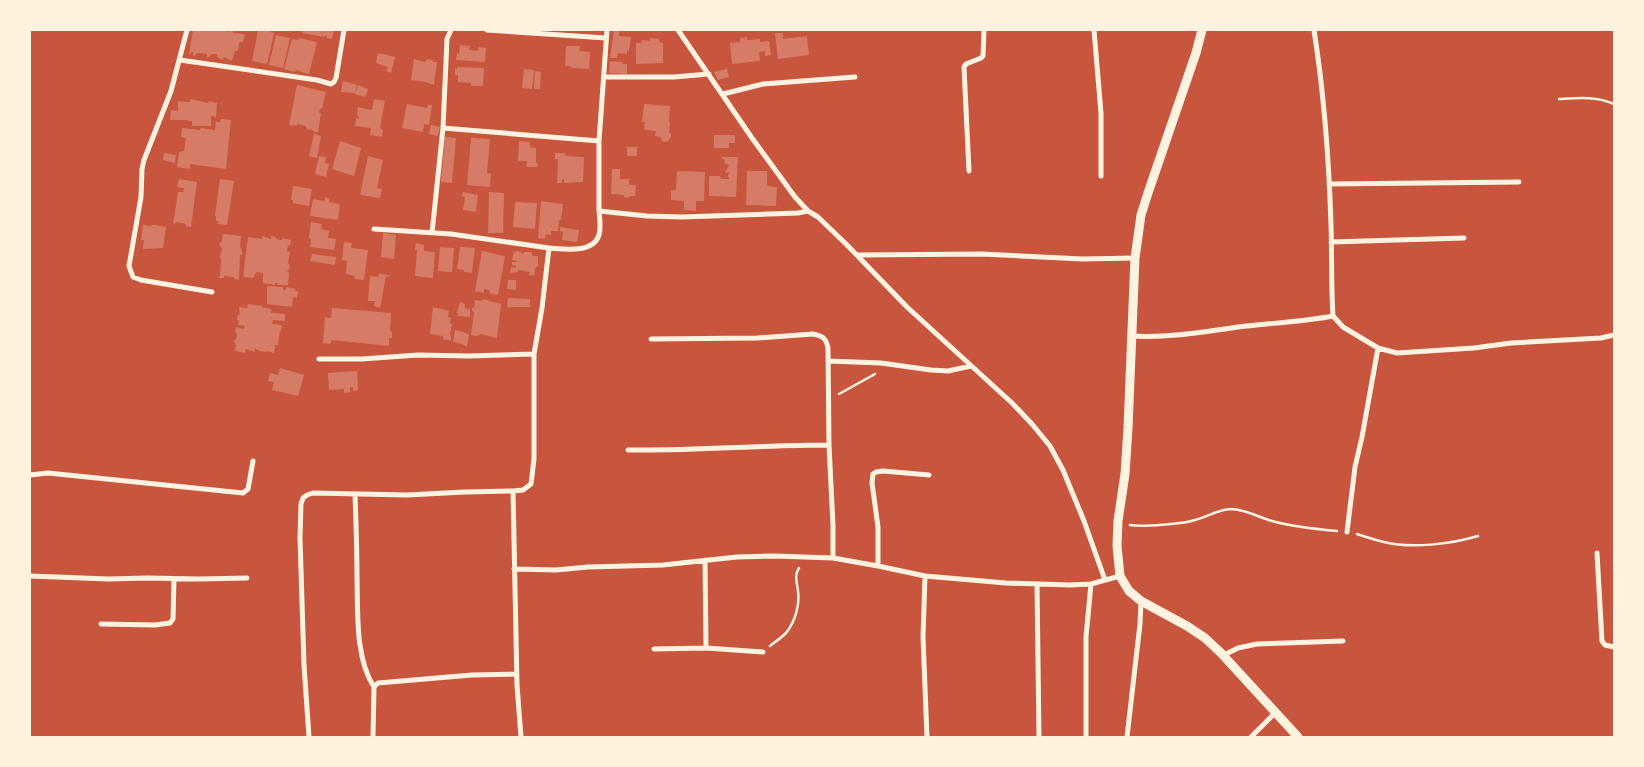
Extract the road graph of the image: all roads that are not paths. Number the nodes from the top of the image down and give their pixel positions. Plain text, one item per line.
1 (186, 30) edge
2 (344, 30) edge
3 (451, 30) edge
4 (487, 30) edge
5 (607, 30) edge
6 (678, 30) edge
7 (984, 30) edge
8 (1094, 30) edge
9 (1202, 30) edge
10 (1314, 30) edge
11 (606, 38) junction
12 (180, 60) junction
13 (709, 74) junction
14 (605, 77) junction
15 (855, 77) dead end
16 (723, 94) junction
17 (442, 128) junction
18 (599, 141) junction
19 (969, 171) dead end
20 (1101, 176) dead end
21 (1518, 182) dead end
22 (1329, 184) junction
23 (600, 211) junction
24 (808, 211) junction
25 (374, 230) dead end
26 (432, 233) junction
27 (1464, 238) dead end
28 (1332, 242) junction
29 (549, 248) junction
30 (858, 255) junction
31 (1135, 258) junction
32 (212, 292) dead end
33 (1333, 316) junction
34 (1132, 336) junction
35 (1614, 336) edge
36 (651, 339) dead end
37 (1378, 348) junction
38 (534, 354) junction
39 (319, 359) dead end
40 (828, 361) junction
41 (971, 366) junction
42 (829, 445) junction
43 (628, 450) dead end
44 (253, 461) dead end
45 (929, 475) dead end
46 (30, 476) edge
47 (513, 491) junction
48 (355, 494) junction
49 (1347, 532) road end
50 (1598, 553) dead end
51 (833, 558) junction
52 (706, 560) junction
53 (878, 566) junction
54 (514, 569) junction
55 (30, 576) edge
56 (925, 576) junction
57 (1120, 576) junction
58 (247, 578) dead end
59 (174, 579) junction
60 (1105, 580) junction
61 (1037, 584) junction
62 (1091, 584) junction
63 (1141, 601) junction
64 (101, 624) dead end
65 (1343, 641) dead end
66 (1614, 647) edge
67 (706, 648) junction
68 (654, 649) dead end
69 (763, 652) road end
70 (1224, 655) junction
71 (517, 674) junction
72 (374, 687) junction
73 (1275, 713) junction
74 (309, 737) edge
75 (373, 737) edge
76 (521, 737) edge
77 (927, 737) edge
78 (1040, 737) edge
79 (1086, 737) edge
80 (1127, 737) edge
81 (1251, 737) edge
82 (1298, 737) edge

1 - 12 street
2 - 12 street
3 - 17 street
4 - 11 street
5 - 11 street
6 - 13 street
7 - 19 street
8 - 20 street
9 - 31 street
10 - 22 street
11 - 14 street
12 - 32 street
13 - 14 street
13 - 16 street
14 - 18 street
15 - 16 street
16 - 24 street
17 - 18 street
17 - 26 street
18 - 23 street
21 - 22 street
22 - 28 street
23 - 24 street
23 - 29 street
24 - 30 street
25 - 26 street
26 - 29 street
27 - 28 street
28 - 33 street
29 - 38 street
30 - 31 street
30 - 41 street
31 - 34 street
33 - 34 street
33 - 37 street
34 - 57 street
35 - 37 street
36 - 40 street
37 - 49 street
38 - 39 street
38 - 47 street
40 - 41 street
40 - 42 street
41 - 60 street
42 - 43 street
42 - 51 street
44 - 46 street
45 - 53 street
47 - 48 street
47 - 54 street
48 - 72 street
48 - 74 street
50 - 66 street
51 - 52 street
51 - 53 street
52 - 54 street
52 - 67 street
53 - 56 street
54 - 71 street
55 - 59 street
56 - 61 street
56 - 77 street
57 - 60 street
57 - 63 street
58 - 59 street
59 - 64 street
60 - 62 street
61 - 62 street
61 - 78 street
62 - 79 street
63 - 70 street
63 - 80 street
65 - 70 street
67 - 68 street
67 - 69 street
70 - 73 street
71 - 72 street
71 - 76 street
72 - 75 street
73 - 81 street
73 - 82 street

